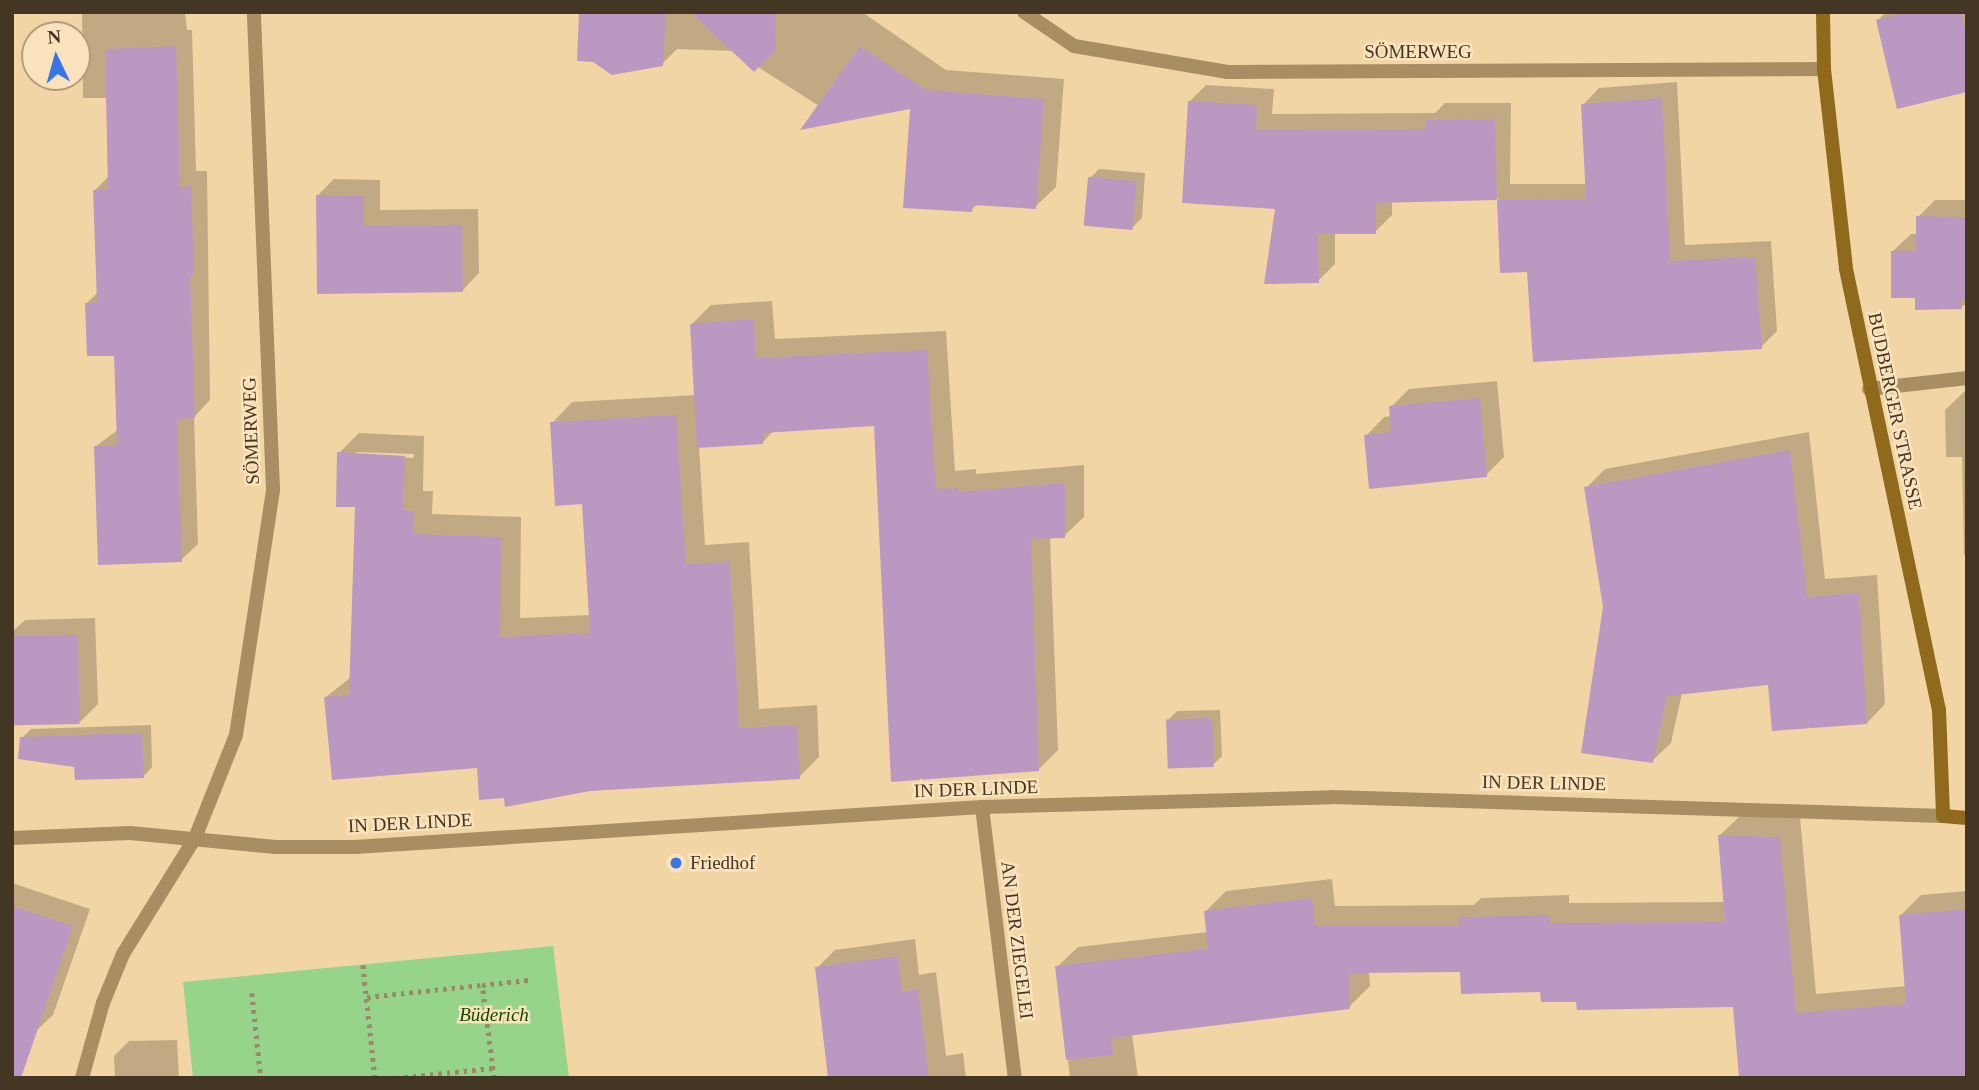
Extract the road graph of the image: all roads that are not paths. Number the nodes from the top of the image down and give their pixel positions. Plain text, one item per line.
1 (254, 12) edge
2 (1024, 12) edge
3 (1824, 12) edge
4 (1824, 69) junction
5 (1967, 378) edge
6 (1869, 389) junction
7 (982, 807) junction
8 (1943, 816) junction
9 (1967, 818) edge
10 (12, 838) edge
11 (195, 838) junction
12 (82, 1078) edge
13 (1015, 1078) edge

1 - 11 street, SÖMERWEG
2 - 4 street, SÖMERWEG
3 - 4 street, BUDBERGER STRASSE
4 - 6 street, BUDBERGER STRASSE
5 - 6 street
6 - 8 street, BUDBERGER STRASSE
7 - 8 street, IN DER LINDE
7 - 11 street, IN DER LINDE
7 - 13 street, AN DER ZIEGELEI
8 - 9 street
10 - 11 street, IN DER LINDE
11 - 12 street, SÖMERWEG

